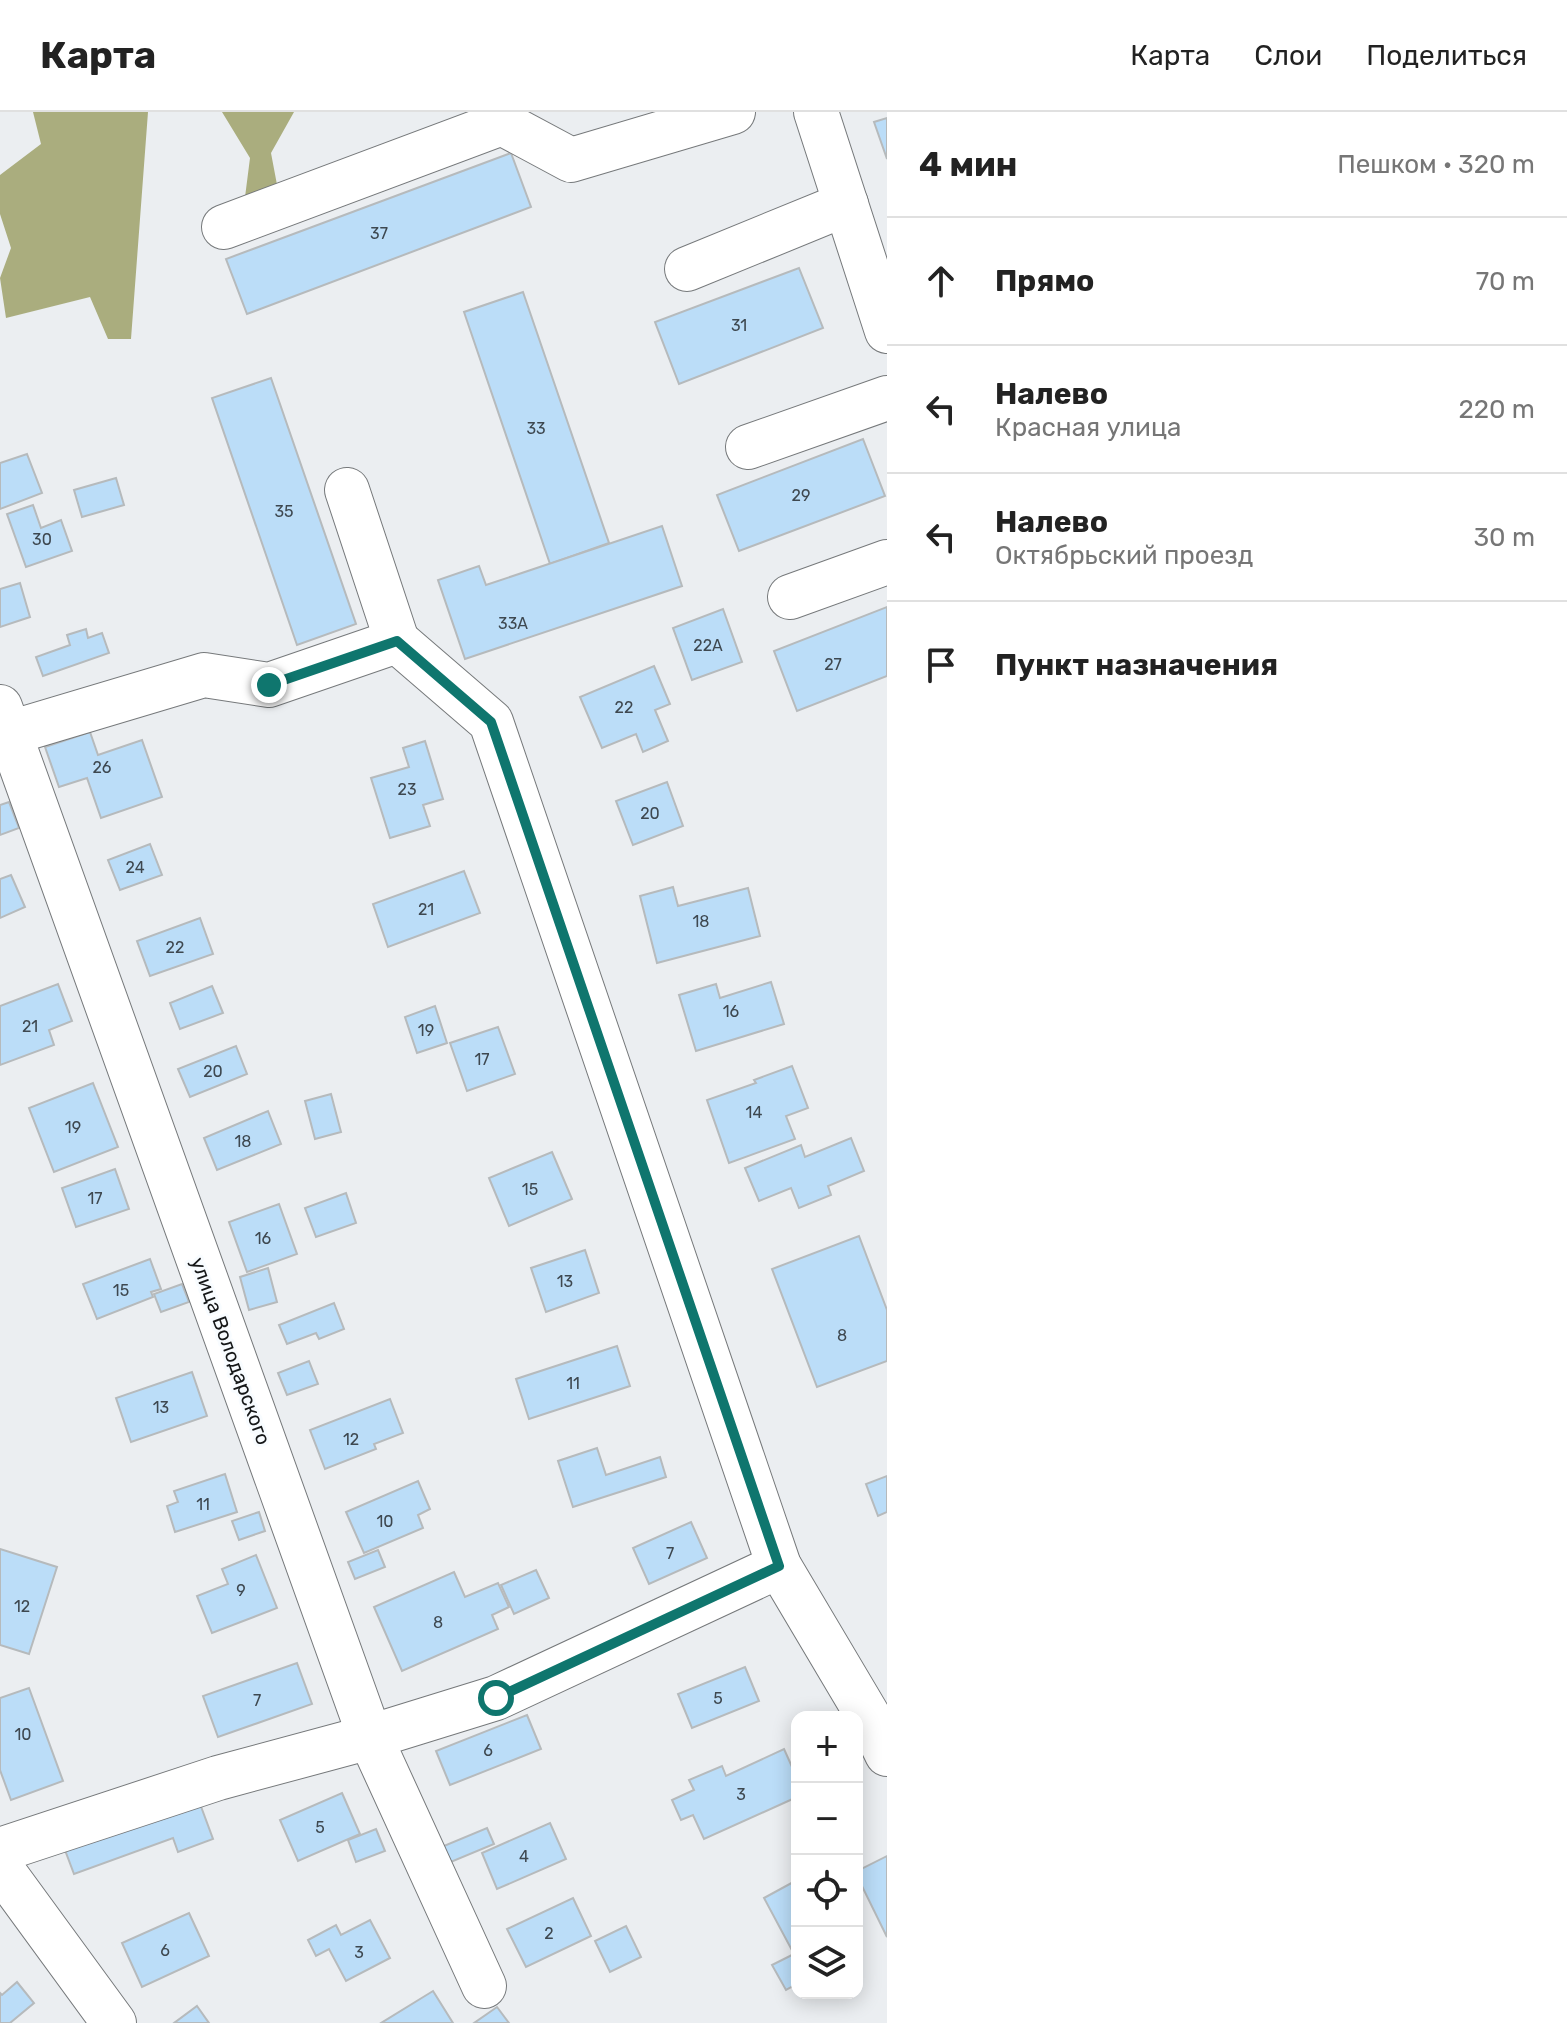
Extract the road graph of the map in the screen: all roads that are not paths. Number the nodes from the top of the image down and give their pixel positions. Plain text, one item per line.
1 (733, 112) edge
2 (816, 112) edge
3 (500, 117) edge
4 (846, 204) junction
5 (224, 227) dead end
6 (687, 269) dead end
7 (887, 331) edge
8 (887, 398) edge
9 (748, 447) dead end
10 (347, 490) dead end
11 (887, 562) edge
12 (790, 597) dead end
13 (397, 641) junction
14 (3, 725) edge
15 (779, 1566) junction
16 (370, 1737) junction
17 (887, 1754) edge
18 (0, 1850) edge
19 (0, 1867) edge
20 (484, 1986) dead end
21 (114, 2023) edge

1 - 3 street
2 - 4 street
3 - 5 street
4 - 6 street
4 - 7 street
8 - 9 street
10 - 13 street
11 - 12 street
13 - 14 street
13 - 15 street
14 - 16 street, улица Володарского
15 - 16 street
15 - 17 street
16 - 18 street
16 - 20 street, улица Володарского
19 - 21 street

